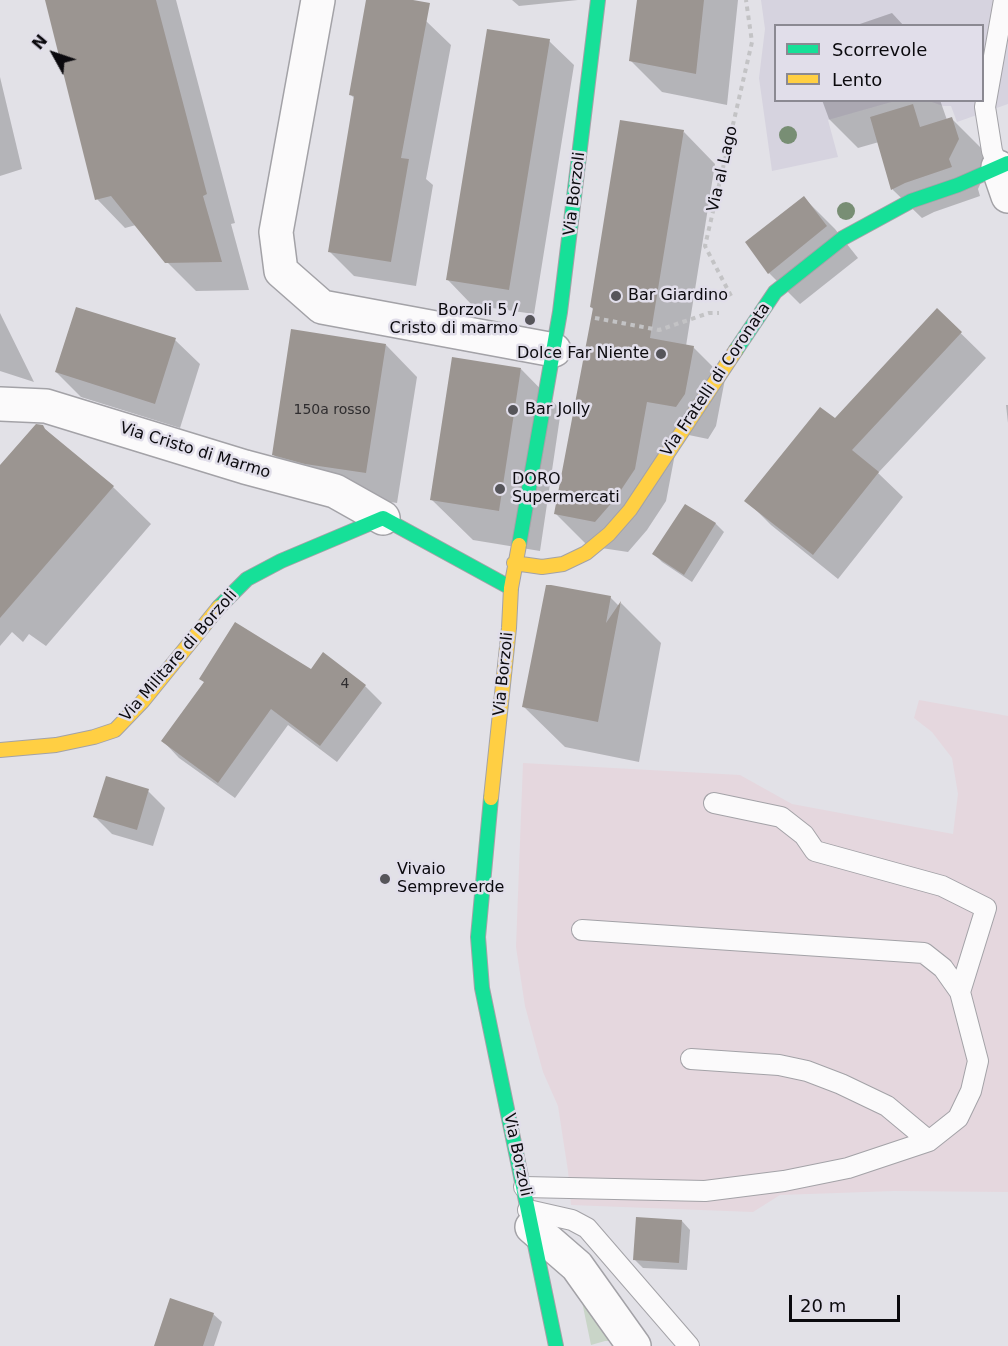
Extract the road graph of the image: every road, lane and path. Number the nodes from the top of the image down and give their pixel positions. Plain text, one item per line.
1 (318, 0) edge
2 (598, 0) edge
3 (746, 0) edge
4 (1004, 0) edge
5 (1005, 175) edge
6 (737, 311) junction
7 (560, 312) junction
8 (755, 320) junction
9 (554, 350) junction
10 (0, 404) edge
11 (383, 518) junction
12 (514, 562) junction
13 (511, 588) junction
14 (0, 750) edge
15 (714, 803) dead end
16 (582, 930) dead end
17 (960, 992) junction
18 (691, 1059) dead end
19 (928, 1141) junction
20 (524, 1187) junction
21 (530, 1218) junction
22 (556, 1346) edge
23 (634, 1346) edge
24 (689, 1346) edge

1 - 9 street
2 - 7 main road, Via Borzoli
3 - 6 path, Via al Lago
4 - 5 lane, Via Fratelli di Coronata
5 - 8 main road, Via Fratelli di Coronata
6 - 7 path
6 - 8 path
7 - 9 main road, Via Borzoli
8 - 12 main road, Via Fratelli di Coronata
9 - 12 main road, Via Borzoli
10 - 11 street, Via Cristo di Marmo
11 - 13 main road
11 - 14 main road, Via Militare di Borzoli
12 - 13 main road, Via Borzoli
13 - 20 main road, Via Borzoli
15 - 17 lane
16 - 17 lane
17 - 19 lane
18 - 19 lane
19 - 20 lane
20 - 21 main road, Via Borzoli
21 - 22 main road, Via Borzoli
21 - 23 street
21 - 24 lane

